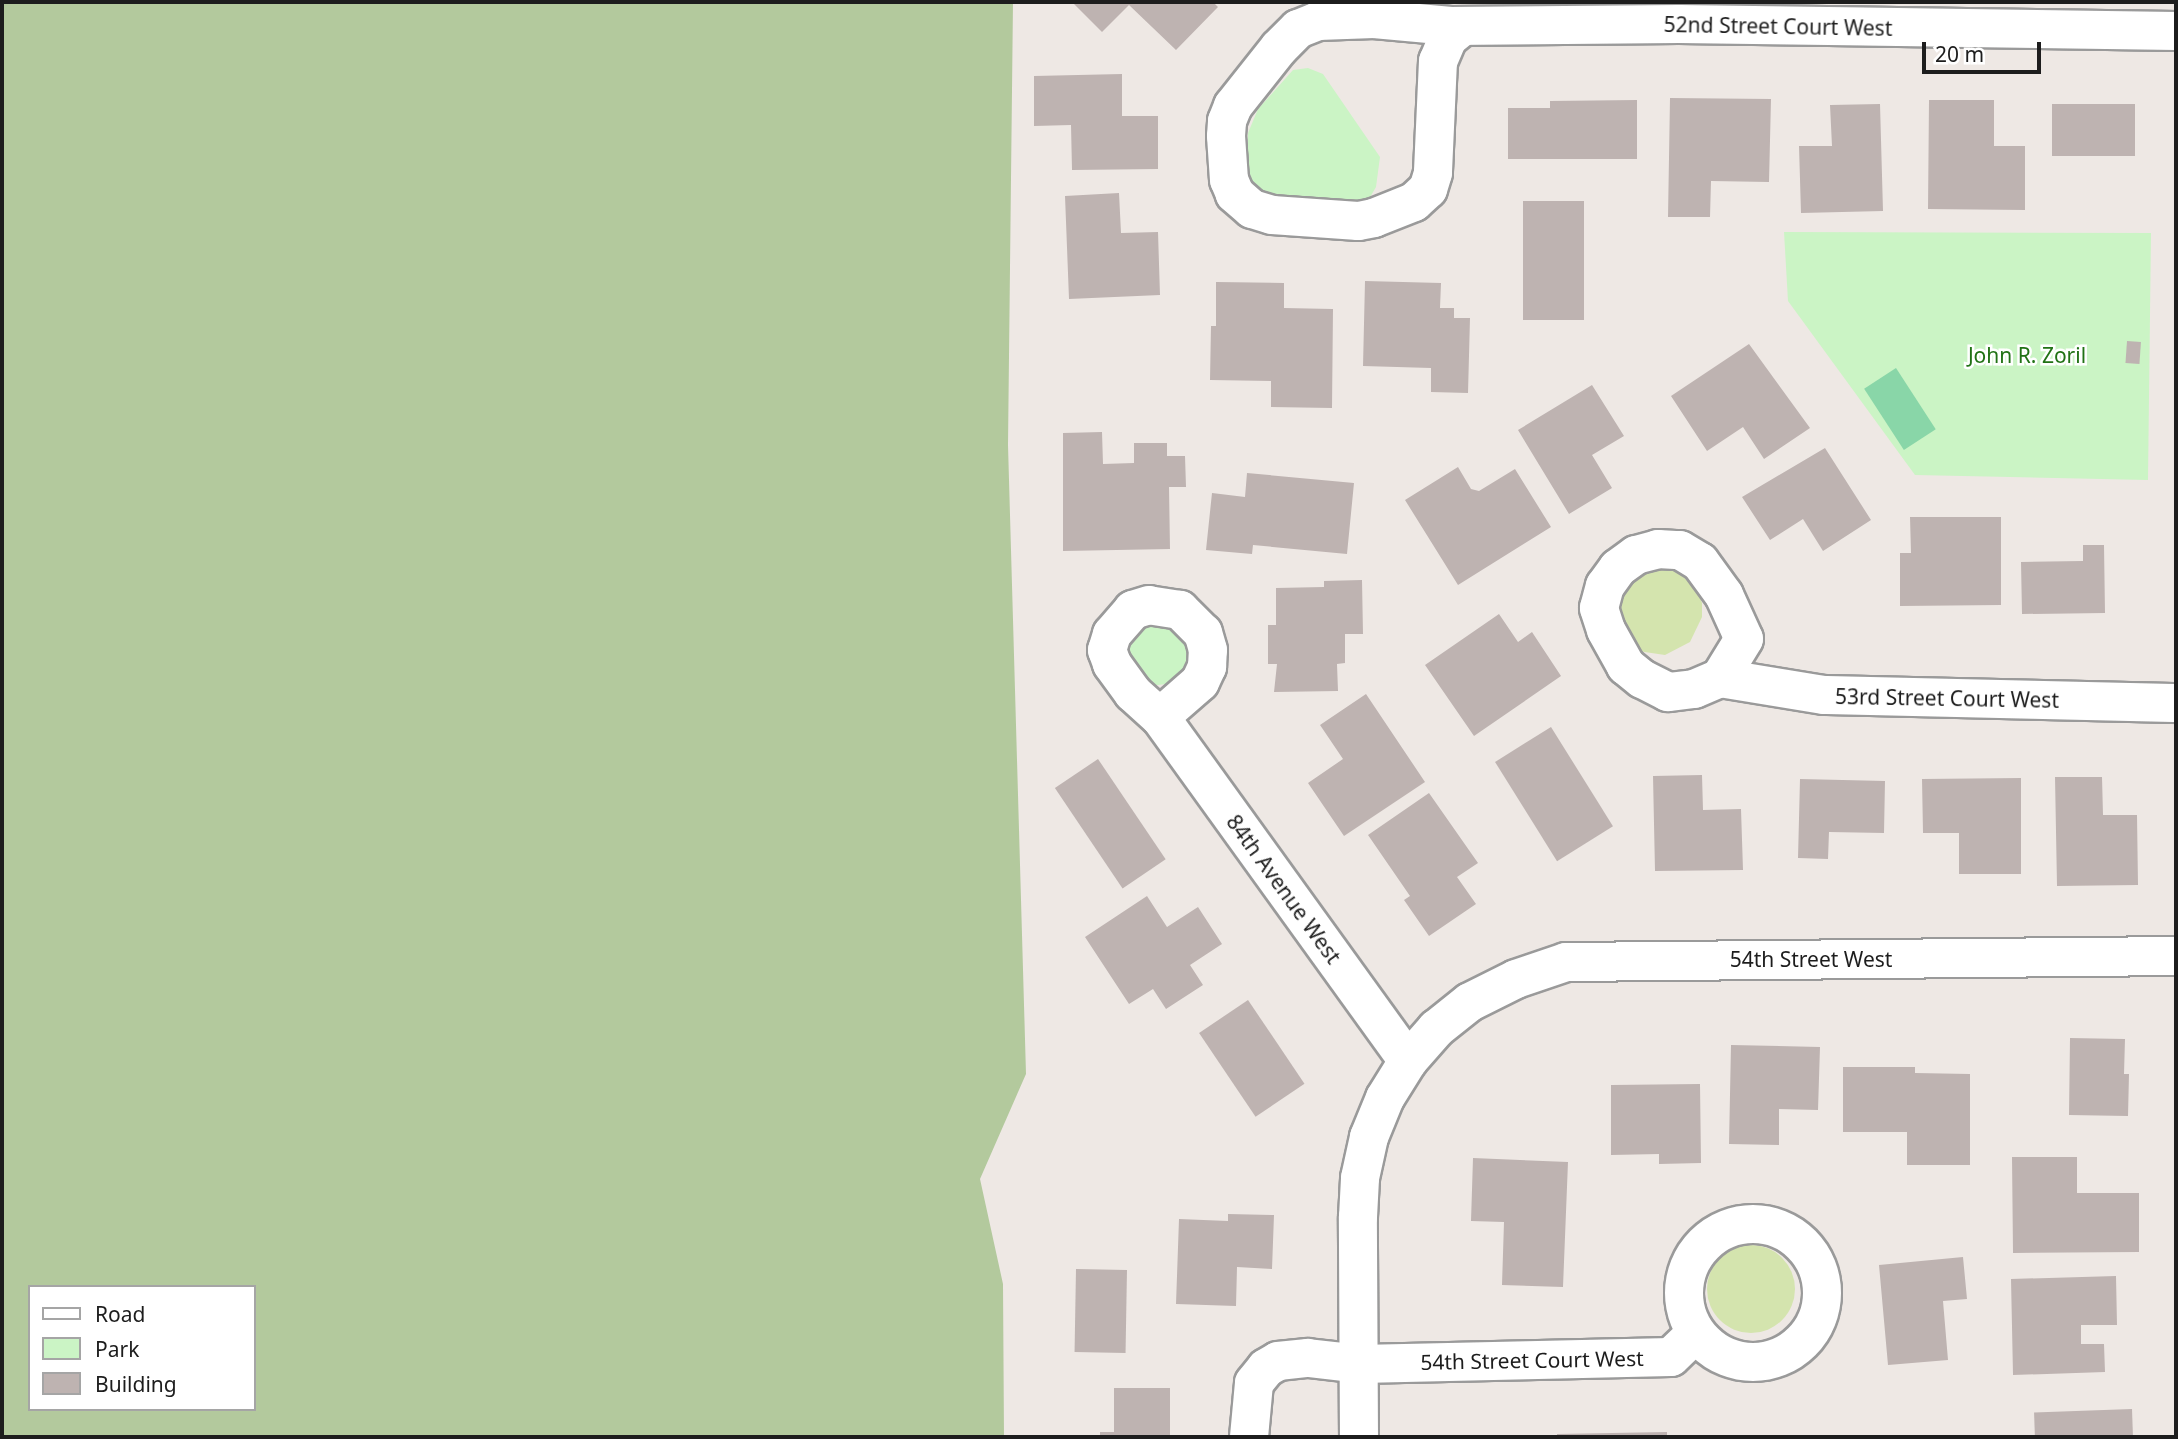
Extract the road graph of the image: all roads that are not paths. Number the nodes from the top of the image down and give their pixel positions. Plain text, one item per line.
1 (1463, 26) junction
2 (2176, 31) edge
3 (1720, 678) dead end
4 (2176, 703) edge
5 (1160, 717) dead end
6 (2176, 956) edge
7 (1408, 1060) junction
8 (1695, 1334) dead end
9 (1360, 1364) junction
10 (1249, 1437) edge
11 (1359, 1437) edge

1 - 1 street, 52nd Street Court West
1 - 2 street, 52nd Street Court West
3 - 4 street, 53rd Street Court West
5 - 7 street, 84th Avenue West
6 - 7 street, 54th Street West
7 - 9 street, 54th Street West
8 - 9 street, 54th Street Court West
9 - 10 street, 54th Street Court West
9 - 11 street, 54th Street West

